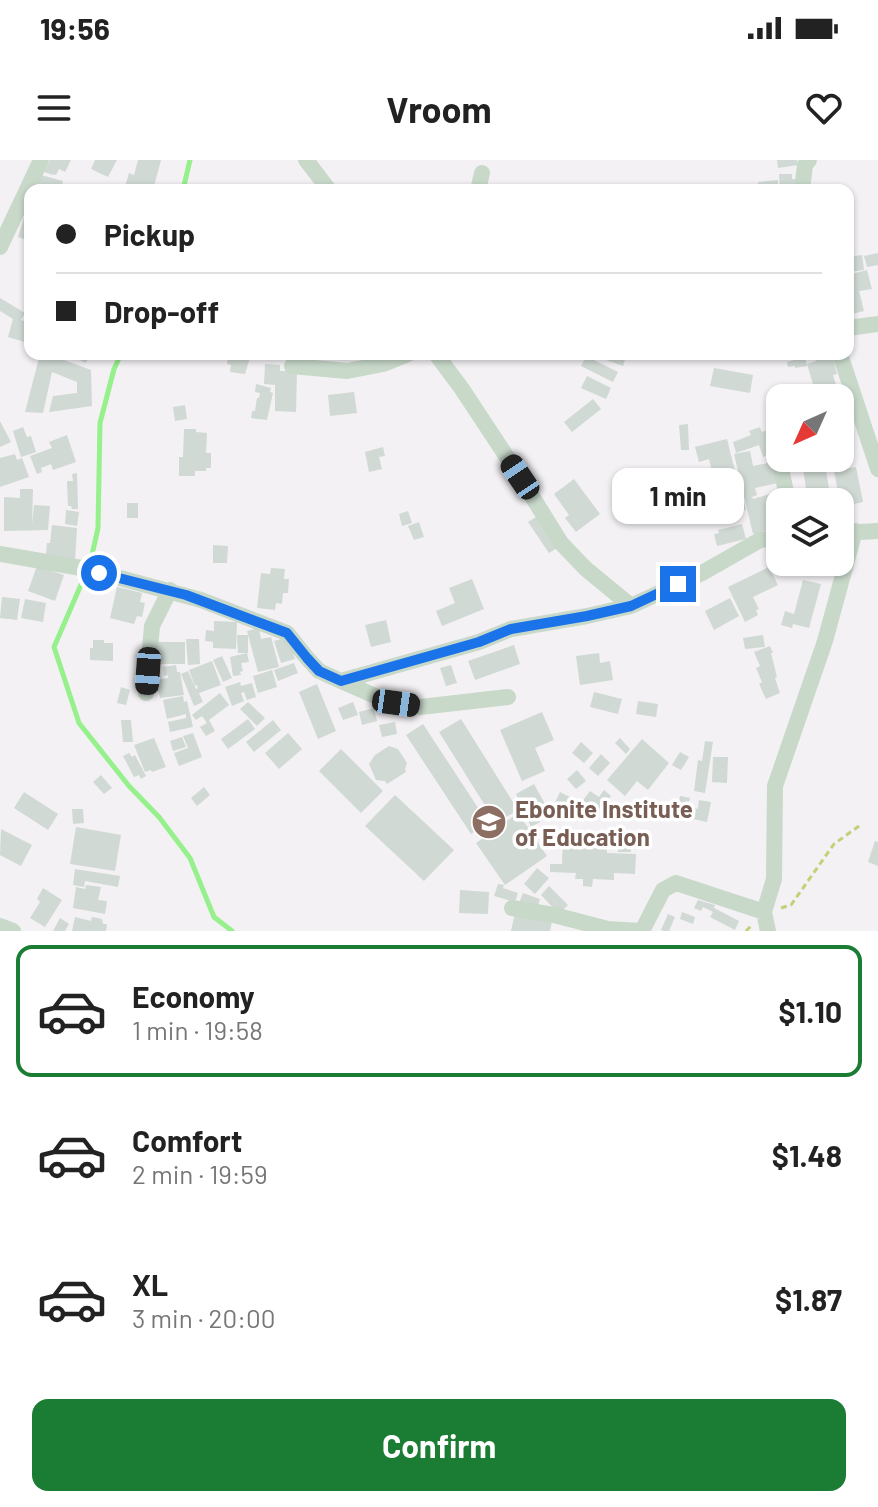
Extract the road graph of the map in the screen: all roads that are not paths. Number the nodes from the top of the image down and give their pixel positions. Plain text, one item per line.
1 (41, 160) edge
2 (306, 160) edge
3 (809, 160) edge
4 (482, 173) dead end
5 (30, 184) edge
6 (324, 184) edge
7 (479, 184) edge
8 (803, 184) edge
9 (24, 196) edge
10 (0, 247) edge
11 (878, 324) edge
12 (854, 327) edge
13 (393, 360) edge
14 (440, 360) edge
15 (842, 360) edge
16 (292, 366) dead end
17 (878, 469) edge
18 (878, 531) edge
19 (854, 532) edge
20 (766, 539) edge
21 (0, 554) edge
22 (839, 576) edge
23 (170, 590) junction
24 (631, 606) junction
25 (341, 681) junction
26 (146, 693) dead end
27 (508, 697) dead end
28 (512, 908) dead end
29 (764, 912) junction
30 (0, 926) edge
31 (13, 931) edge
32 (642, 931) edge
33 (768, 931) edge

1 - 5 street
2 - 6 street
3 - 8 street
4 - 7 street
9 - 10 street
11 - 12 street
13 - 16 street
14 - 24 street
15 - 17 street
18 - 19 street
20 - 24 street
21 - 23 street
22 - 29 street
23 - 25 street
23 - 26 street
24 - 25 street
25 - 27 street
28 - 32 street
29 - 32 street
29 - 33 street
30 - 31 street

